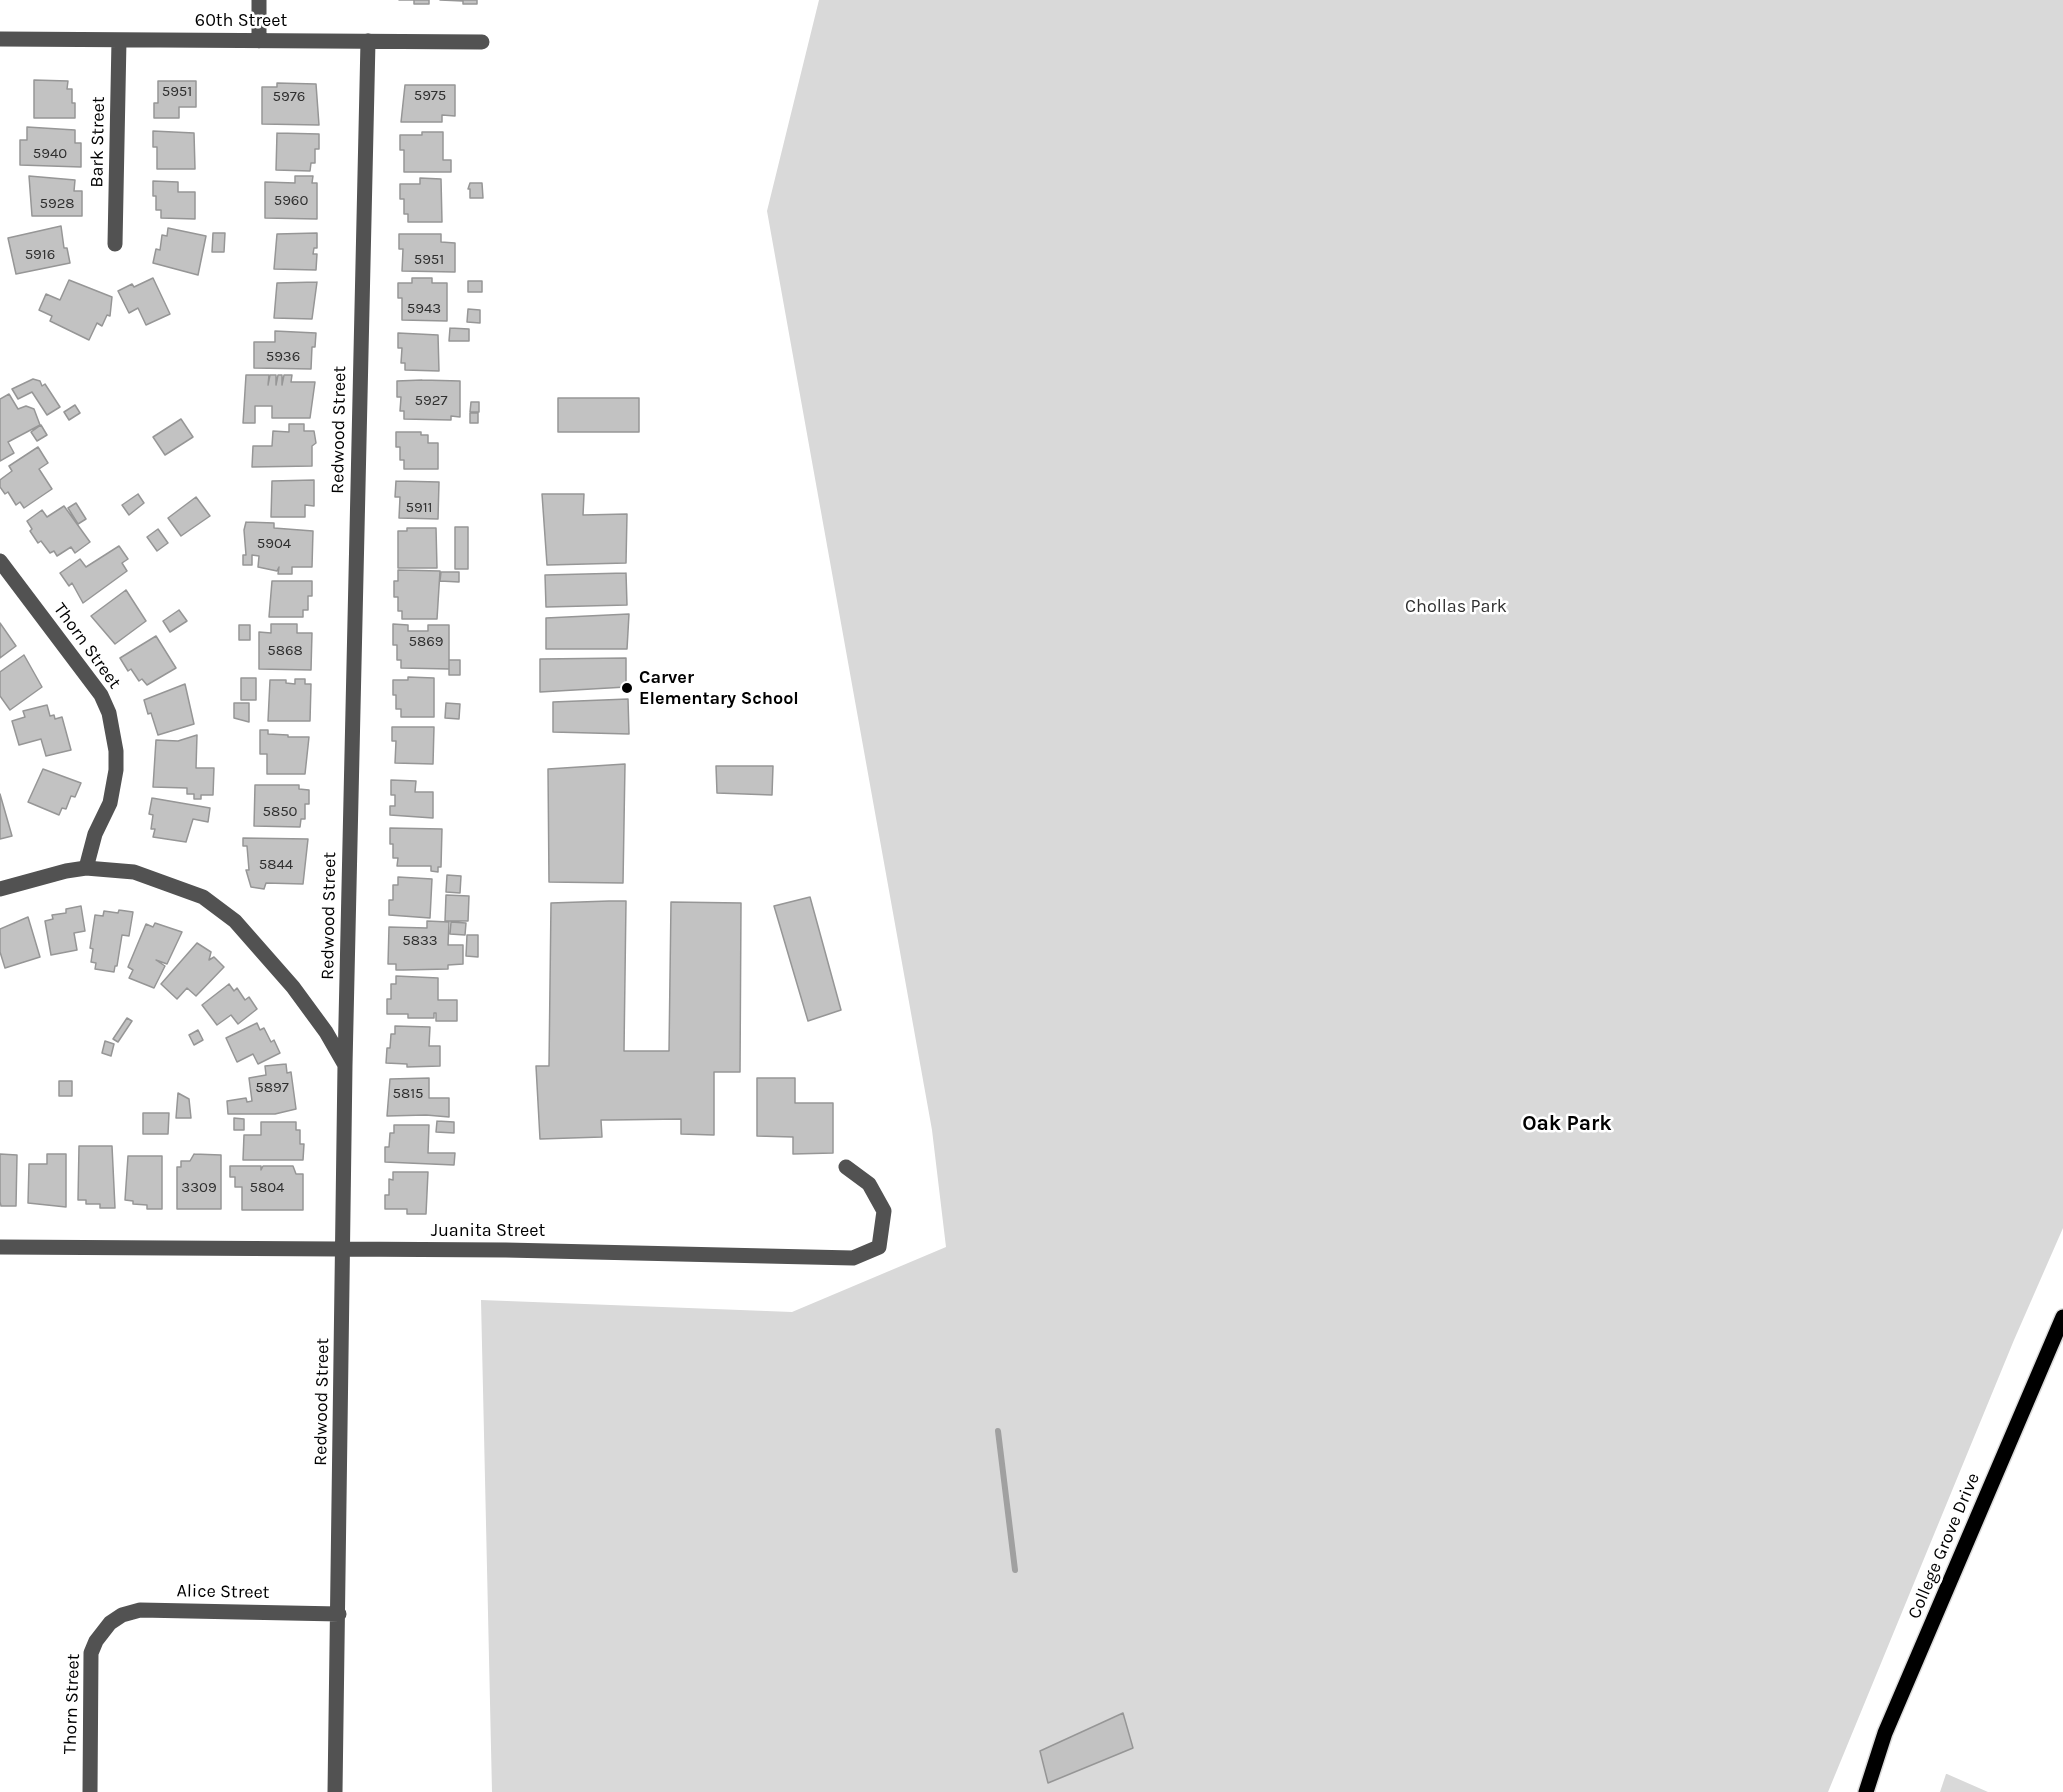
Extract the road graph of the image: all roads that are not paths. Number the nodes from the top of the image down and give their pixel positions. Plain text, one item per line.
1 (259, 0) edge
2 (0, 39) edge
3 (119, 40) junction
4 (259, 41) junction
5 (369, 41) junction
6 (482, 42) dead end
7 (115, 244) dead end
8 (0, 561) edge
9 (86, 868) junction
10 (0, 889) edge
11 (345, 1065) junction
12 (846, 1167) dead end
13 (0, 1247) edge
14 (343, 1251) junction
15 (2063, 1317) edge
16 (339, 1614) junction
17 (110, 1623) joint
18 (90, 1792) edge
19 (335, 1792) edge
20 (1866, 1792) edge

1 - 4 street
2 - 3 street, 60th Street
3 - 4 street, 60th Street
3 - 7 street, Bark Street
4 - 5 street, 60th Street
5 - 6 street, 60th Street
5 - 11 street, Redwood Street
8 - 9 street, Thorn Street
9 - 10 street
9 - 11 street
11 - 14 street, Redwood Street
12 - 14 street, Juanita Street
13 - 14 street, Juanita Street
14 - 16 street, Redwood Street
15 - 20 main road, College Grove Drive
16 - 17 street, Alice Street
16 - 19 street, Redwood Street
17 - 18 street, Thorn Street

